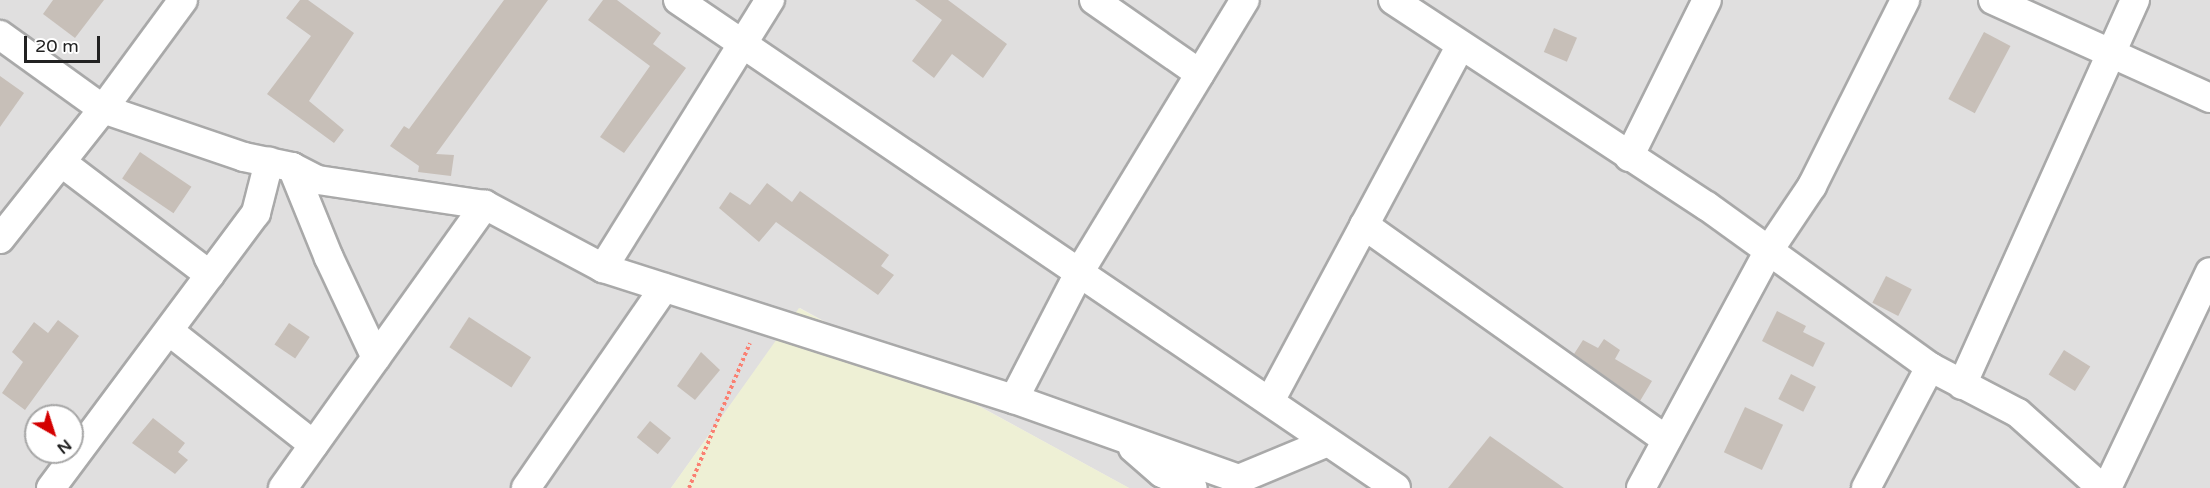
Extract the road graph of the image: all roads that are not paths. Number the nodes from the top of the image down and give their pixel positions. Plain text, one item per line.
1 (183, 0) edge
2 (678, 0) edge
3 (770, 0) edge
4 (1094, 0) edge
5 (1245, 0) edge
6 (1393, 0) edge
7 (1707, 0) edge
8 (1905, 0) edge
9 (1993, 0) edge
10 (2135, 0) edge
11 (0, 35) edge
12 (739, 44) junction
13 (1460, 46) junction
14 (2110, 53) junction
15 (1200, 74) junction
16 (2210, 98) edge
17 (103, 110) junction
18 (1629, 157) junction
19 (61, 162) junction
20 (280, 164) junction
21 (485, 205) junction
22 (1364, 225) junction
23 (0, 239) edge
24 (1769, 249) junction
25 (603, 268) junction
26 (1080, 271) junction
27 (2210, 273) edge
28 (210, 275) junction
29 (664, 288) junction
30 (169, 331) junction
31 (376, 358) junction
32 (1930, 367) junction
33 (1962, 385) junction
34 (1014, 399) junction
35 (1270, 401) junction
36 (1120, 437) junction
37 (1666, 440) junction
38 (1328, 442) junction
39 (314, 445) junction
40 (51, 488) edge
41 (283, 488) edge
42 (526, 488) edge
43 (1193, 488) edge
44 (1396, 488) edge
45 (1641, 488) edge
46 (1866, 488) edge
47 (2104, 488) edge

1 - 17 street
2 - 12 street
3 - 12 street
4 - 15 street
5 - 15 street
6 - 13 street
7 - 18 street
8 - 24 street
9 - 14 street
10 - 14 street
11 - 17 street
12 - 25 street
12 - 26 street
13 - 18 street
13 - 22 street
14 - 16 street
14 - 33 street
15 - 26 street
17 - 19 street
17 - 20 street
18 - 24 street
19 - 23 street
19 - 28 street
20 - 21 street
20 - 28 street
20 - 31 street
21 - 25 street
21 - 31 street
22 - 35 street
22 - 37 street
24 - 32 street
24 - 37 street
25 - 29 street
26 - 34 street
26 - 35 street
27 - 47 street
28 - 30 street
29 - 34 street
29 - 42 street
30 - 39 street
30 - 40 street
31 - 39 street
32 - 33 street
32 - 46 street
33 - 47 street
34 - 36 street
35 - 38 street
36 - 38 street
36 - 43 street
37 - 45 street
38 - 44 street
39 - 41 street

